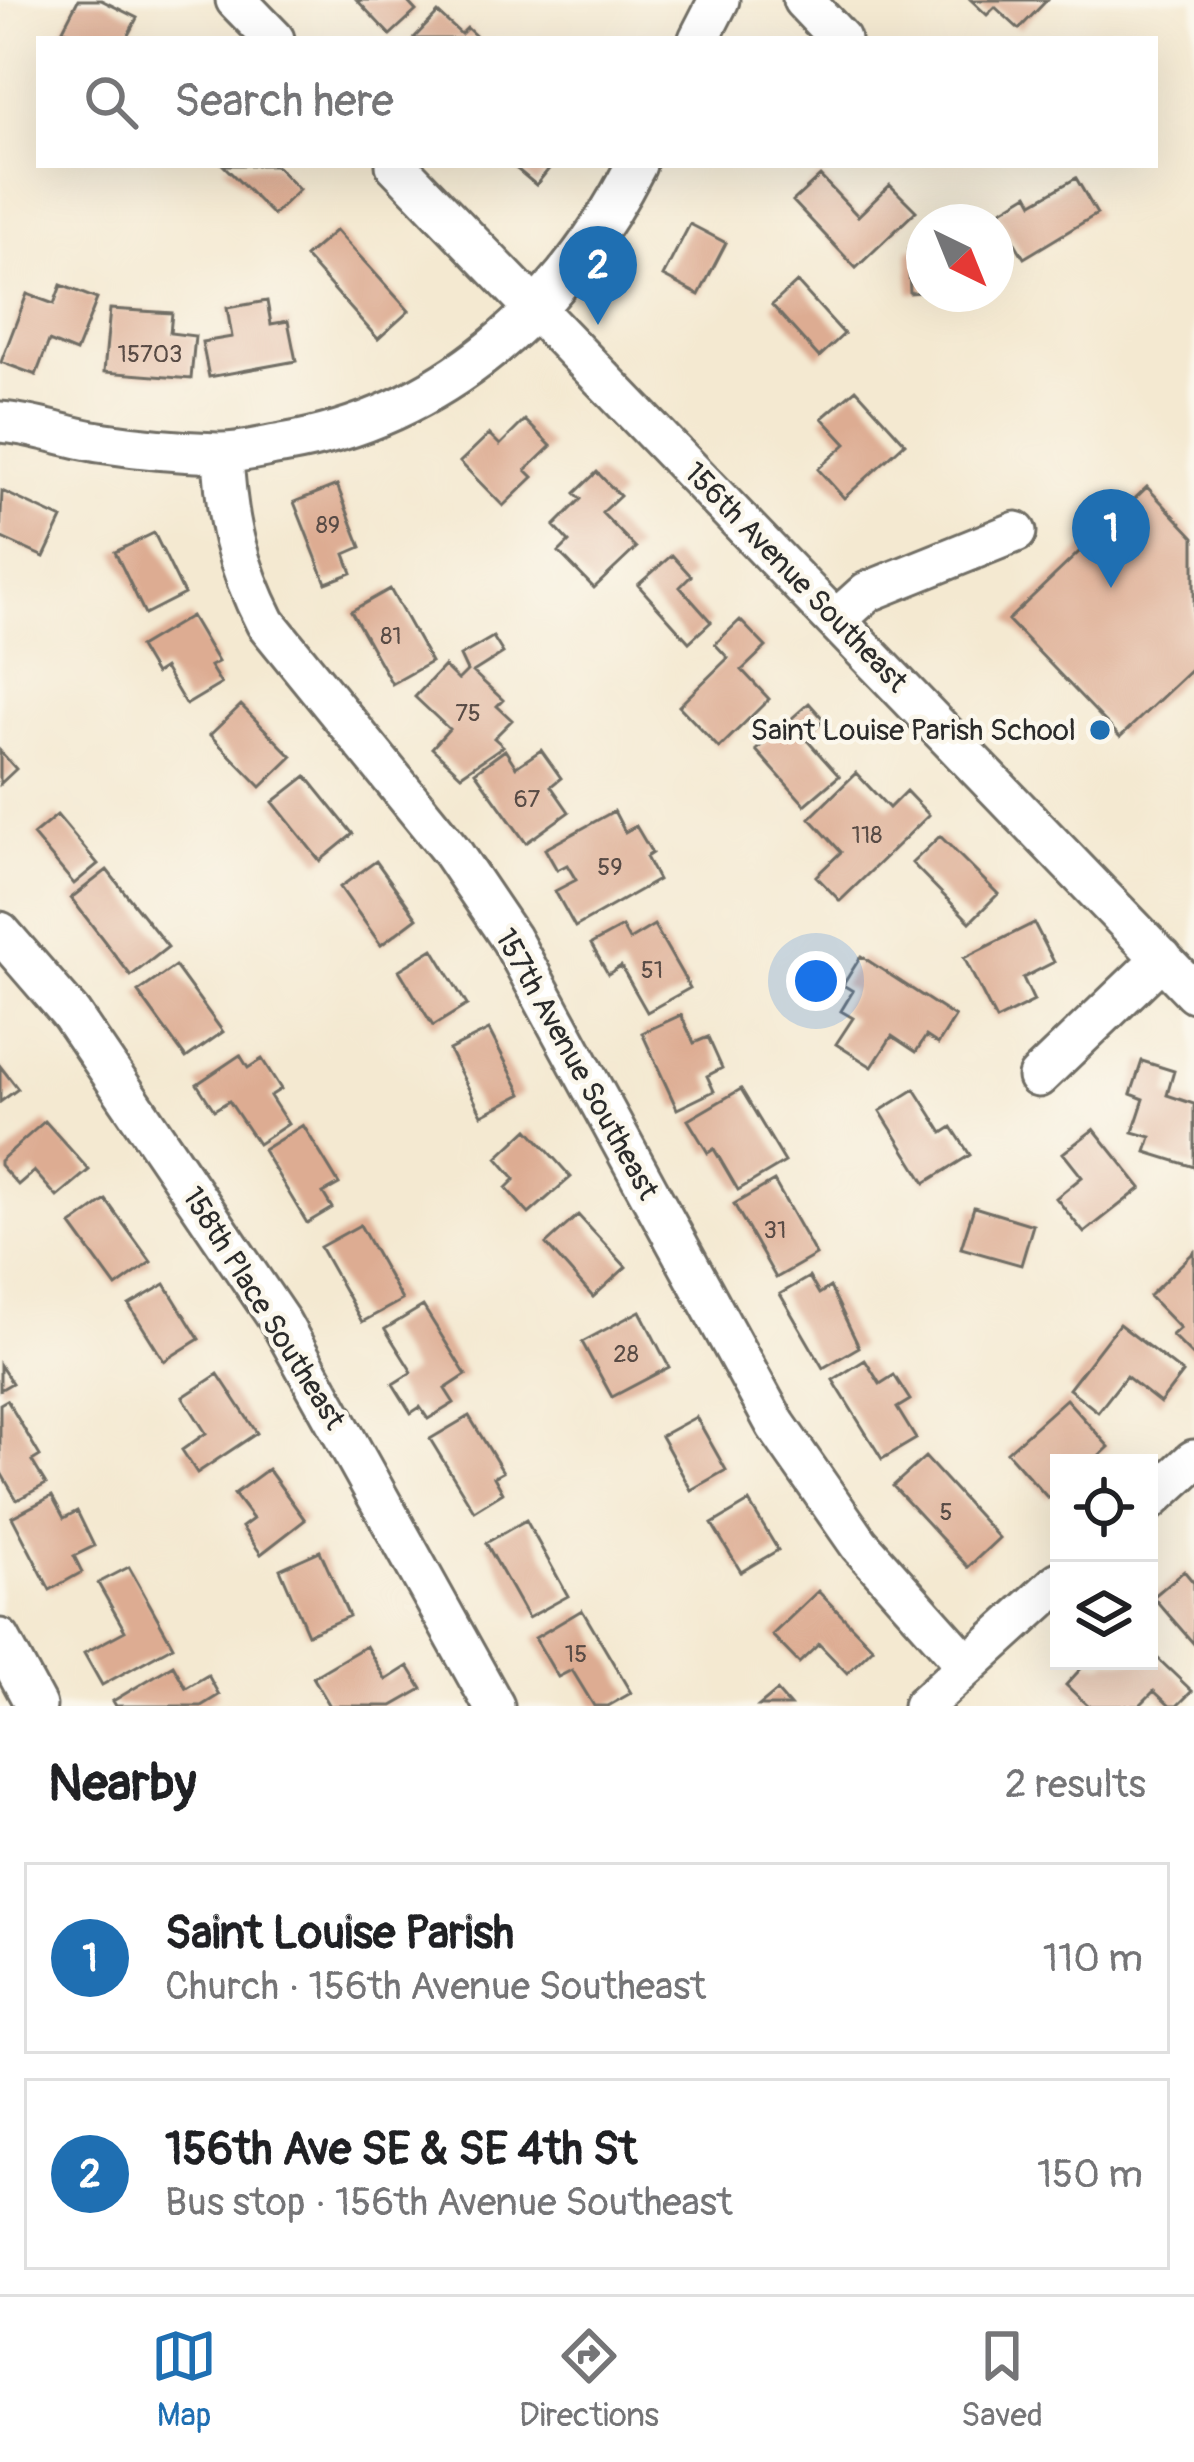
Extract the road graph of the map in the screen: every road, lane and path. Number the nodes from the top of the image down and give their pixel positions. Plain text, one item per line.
1 (236, 0) edge
2 (719, 0) edge
3 (802, 0) edge
4 (271, 36) edge
5 (701, 36) edge
6 (837, 36) edge
7 (399, 168) edge
8 (634, 168) edge
9 (537, 310) junction
10 (0, 422) edge
11 (223, 454) junction
12 (1016, 532) dead end
13 (837, 620) junction
14 (0, 932) edge
15 (1162, 958) junction
16 (1194, 992) edge
17 (1038, 1077) dead end
18 (1194, 1460) edge
19 (1158, 1493) edge
20 (1050, 1590) edge
21 (0, 1639) edge
22 (967, 1665) junction
23 (36, 1706) edge
24 (494, 1706) edge
25 (923, 1706) edge

1 - 4 street
2 - 5 street
3 - 6 street
7 - 9 street, 156th Avenue Southeast
8 - 9 street
9 - 11 street
9 - 13 street, 156th Avenue Southeast
10 - 11 street
11 - 22 street, 157th Avenue Southeast
12 - 13 street
13 - 15 street, 156th Avenue Southeast
14 - 24 street, 158th Place Southeast
15 - 16 street, 156th Avenue Southeast
15 - 17 street
18 - 19 street
20 - 22 street
21 - 23 street
22 - 25 street

